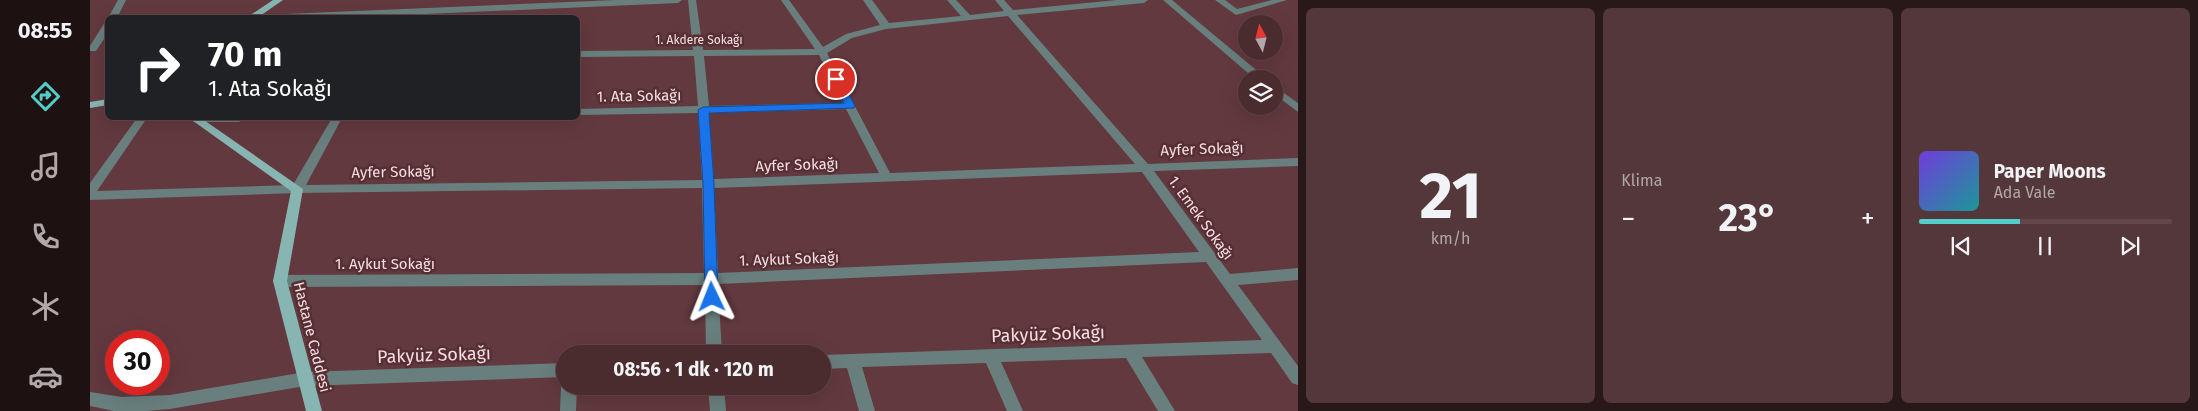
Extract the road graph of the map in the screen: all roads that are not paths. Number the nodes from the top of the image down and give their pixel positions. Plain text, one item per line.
1 (122, 0) edge
2 (279, 0) edge
3 (428, 0) edge
4 (678, 0) edge
5 (692, 0) edge
6 (785, 0) edge
7 (867, 0) edge
8 (951, 0) edge
9 (999, 0) edge
10 (1144, 0) edge
11 (1167, 0) edge
12 (1219, 0) edge
13 (1283, 0) edge
14 (612, 1) edge
15 (521, 3) edge
16 (1089, 3) edge
17 (425, 10) junction
18 (1013, 14) junction
19 (114, 15) edge
20 (255, 15) edge
21 (322, 15) edge
22 (968, 18) junction
23 (886, 26) junction
24 (105, 29) edge
25 (105, 43) edge
26 (91, 50) edge
27 (700, 52) junction
28 (822, 52) junction
29 (580, 54) edge
30 (1251, 70) edge
31 (1283, 96) edge
32 (105, 102) edge
33 (90, 105) edge
34 (850, 106) junction
35 (1298, 109) edge
36 (703, 110) junction
37 (580, 112) edge
38 (141, 120) edge
39 (197, 120) edge
40 (336, 120) edge
41 (1298, 162) edge
42 (1145, 168) junction
43 (887, 178) junction
44 (708, 184) junction
45 (297, 189) junction
46 (90, 192) edge
47 (90, 196) edge
48 (1210, 257) junction
49 (1298, 274) edge
50 (711, 278) junction
51 (1227, 280) junction
52 (280, 281) junction
53 (714, 345) edge
54 (1275, 346) junction
55 (1130, 351) junction
56 (990, 356) junction
57 (853, 361) junction
58 (831, 362) edge
59 (556, 370) edge
60 (1298, 378) edge
61 (305, 379) junction
62 (569, 395) edge
63 (717, 395) edge
64 (90, 399) edge
65 (314, 411) edge
66 (568, 411) edge
67 (718, 411) edge
68 (867, 411) edge
69 (1014, 411) edge
70 (1167, 411) edge

1 - 19 street
2 - 20 main road
3 - 17 street
4 - 14 street
5 - 27 street
6 - 28 street
7 - 23 street
8 - 22 street
9 - 18 street, 1. Emek Sokağı
10 - 16 street
11 - 30 street
12 - 13 street
14 - 15 street
15 - 17 street
16 - 18 street
17 - 21 street
18 - 22 street
18 - 42 street, 1. Emek Sokağı
22 - 23 street
23 - 28 street
24 - 26 street
25 - 26 street
27 - 28 street, 1. Akdere Sokağı
27 - 29 street, 1. Akdere Sokağı
27 - 36 street
28 - 34 street
31 - 35 street
32 - 33 main road
34 - 36 street, 1. Ata Sokağı
34 - 43 street
36 - 37 street, 1. Ata Sokağı
36 - 44 street
38 - 46 street
39 - 45 main road
40 - 45 street
41 - 42 street, Ayfer Sokağı
42 - 43 street, Ayfer Sokağı
42 - 48 street, 1. Emek Sokağı
43 - 44 street, Ayfer Sokağı
44 - 45 street, Ayfer Sokağı
44 - 50 street
45 - 47 street, Ayfer Sokağı
45 - 52 main road, Hastane Caddesi
48 - 50 street, 1. Aykut Sokağı
48 - 51 street, 1. Emek Sokağı
49 - 51 street
50 - 52 street, 1. Aykut Sokağı
50 - 53 street
51 - 54 street, 1. Emek Sokağı
52 - 61 main road, Hastane Caddesi
54 - 55 street, Pakyüz Sokağı
54 - 60 street, 1. Emek Sokağı
55 - 56 street, Pakyüz Sokağı
55 - 70 street
56 - 57 street, Pakyüz Sokağı
56 - 69 street
57 - 58 street, Pakyüz Sokağı
57 - 68 street
59 - 61 street, Pakyüz Sokağı
61 - 64 street, Pakyüz Sokağı
61 - 65 main road, Hastane Caddesi
62 - 66 street
63 - 67 street

